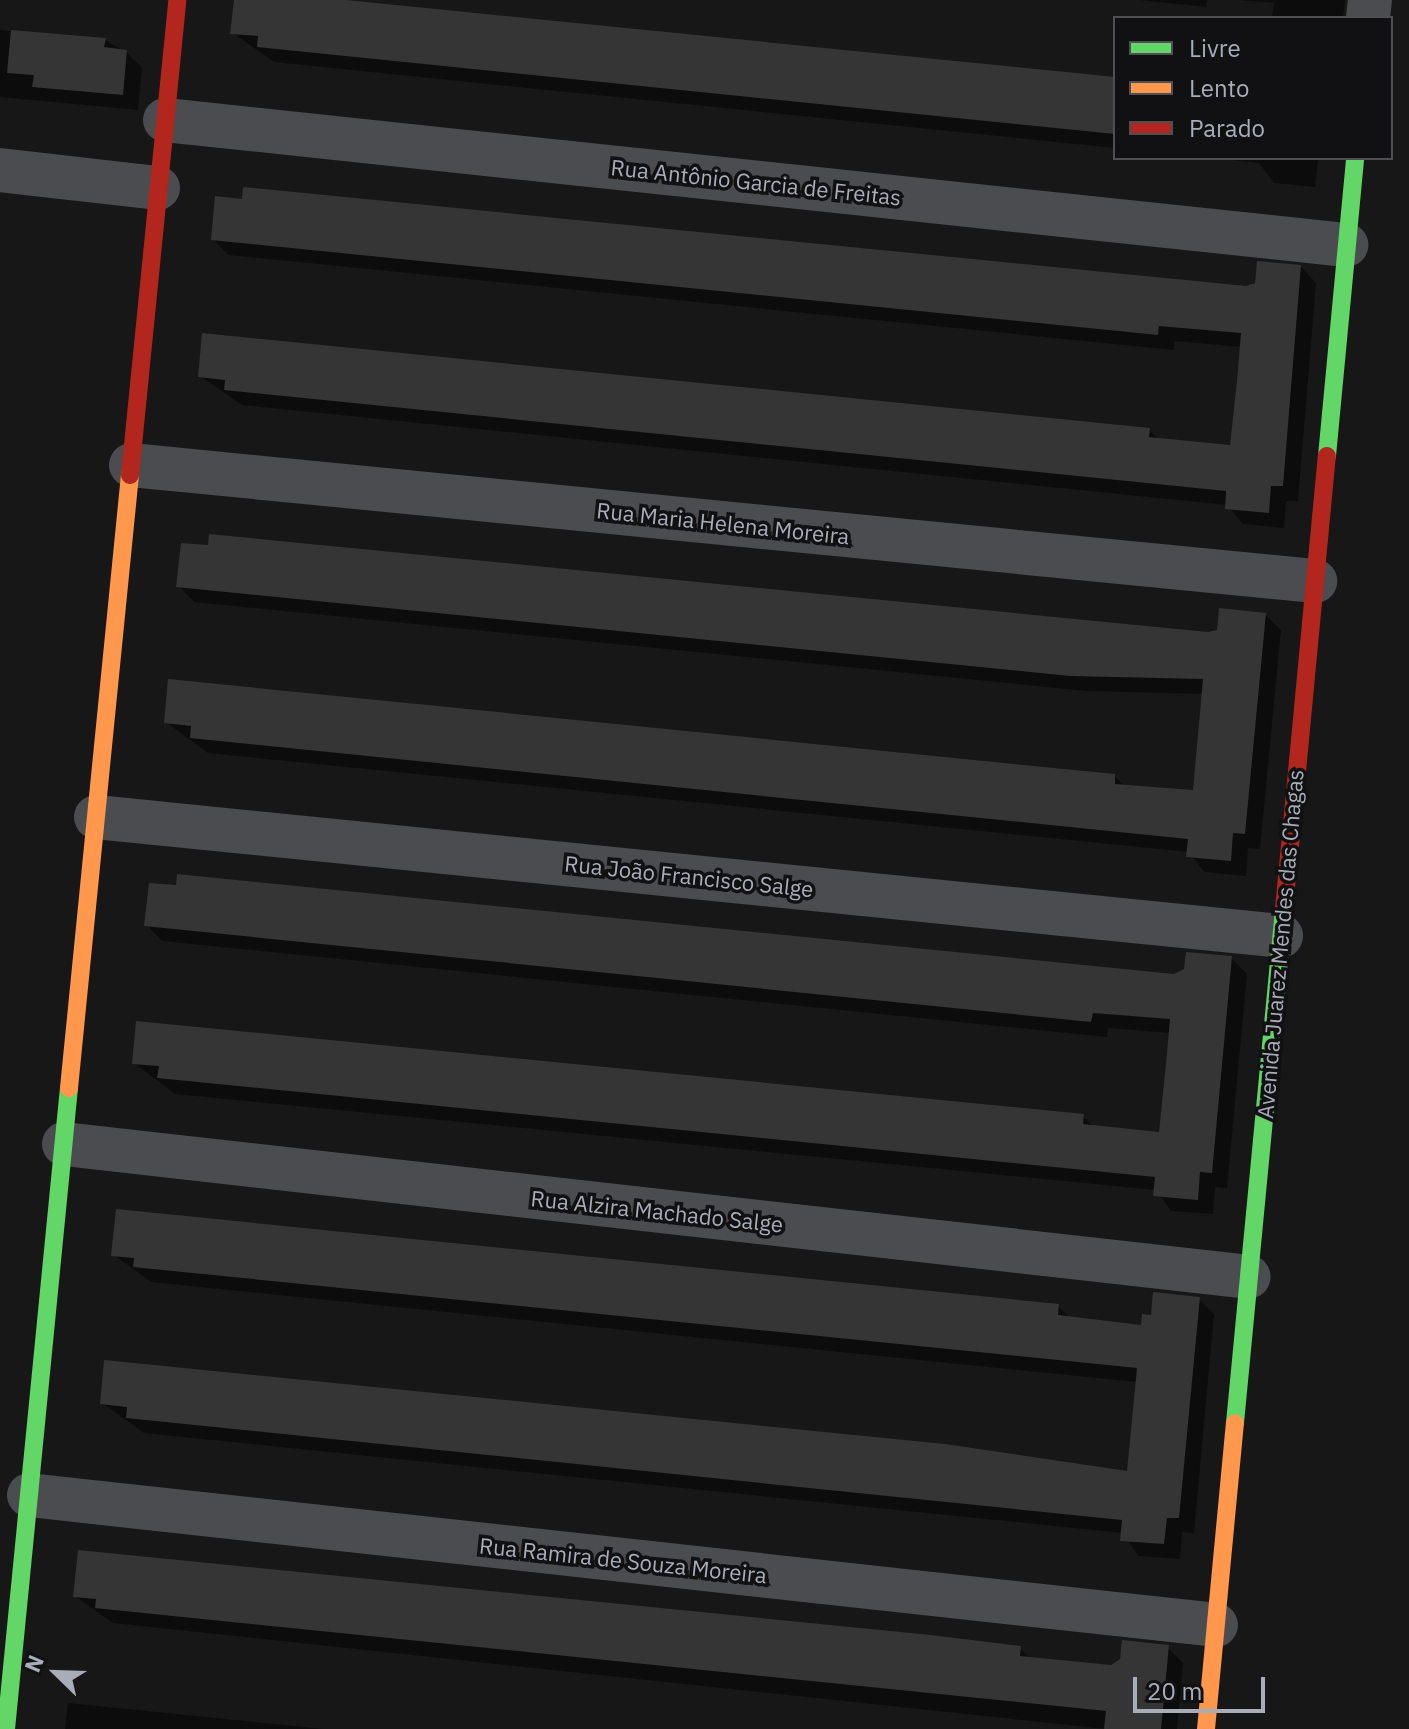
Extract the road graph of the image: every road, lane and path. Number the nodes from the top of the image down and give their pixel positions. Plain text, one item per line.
1 (177, 0) edge
2 (165, 120) junction
3 (1355, 160) edge
4 (0, 170) edge
5 (158, 188) junction
6 (1346, 245) junction
7 (131, 465) junction
8 (1315, 581) junction
9 (96, 817) junction
10 (1281, 936) junction
11 (64, 1144) junction
12 (1249, 1277) junction
13 (29, 1495) junction
14 (1216, 1625) junction
15 (6, 1729) edge
16 (1206, 1729) edge

1 - 2 street
2 - 5 street
2 - 6 street, Rua Antônio Garcia de Freitas
3 - 6 street, Avenida Juarez Mendes das Chagas
4 - 5 street
5 - 7 street
6 - 8 street, Avenida Juarez Mendes das Chagas
7 - 8 street, Rua Maria Helena Moreira
7 - 9 street
8 - 10 street, Avenida Juarez Mendes das Chagas
9 - 10 street, Rua João Francisco Salge
9 - 11 street
10 - 12 street, Avenida Juarez Mendes das Chagas
11 - 12 street, Rua Alzira Machado Salge
11 - 13 street
12 - 14 street, Avenida Juarez Mendes das Chagas
13 - 14 street, Rua Ramira de Souza Moreira
13 - 15 street
14 - 16 street, Avenida Juarez Mendes das Chagas

